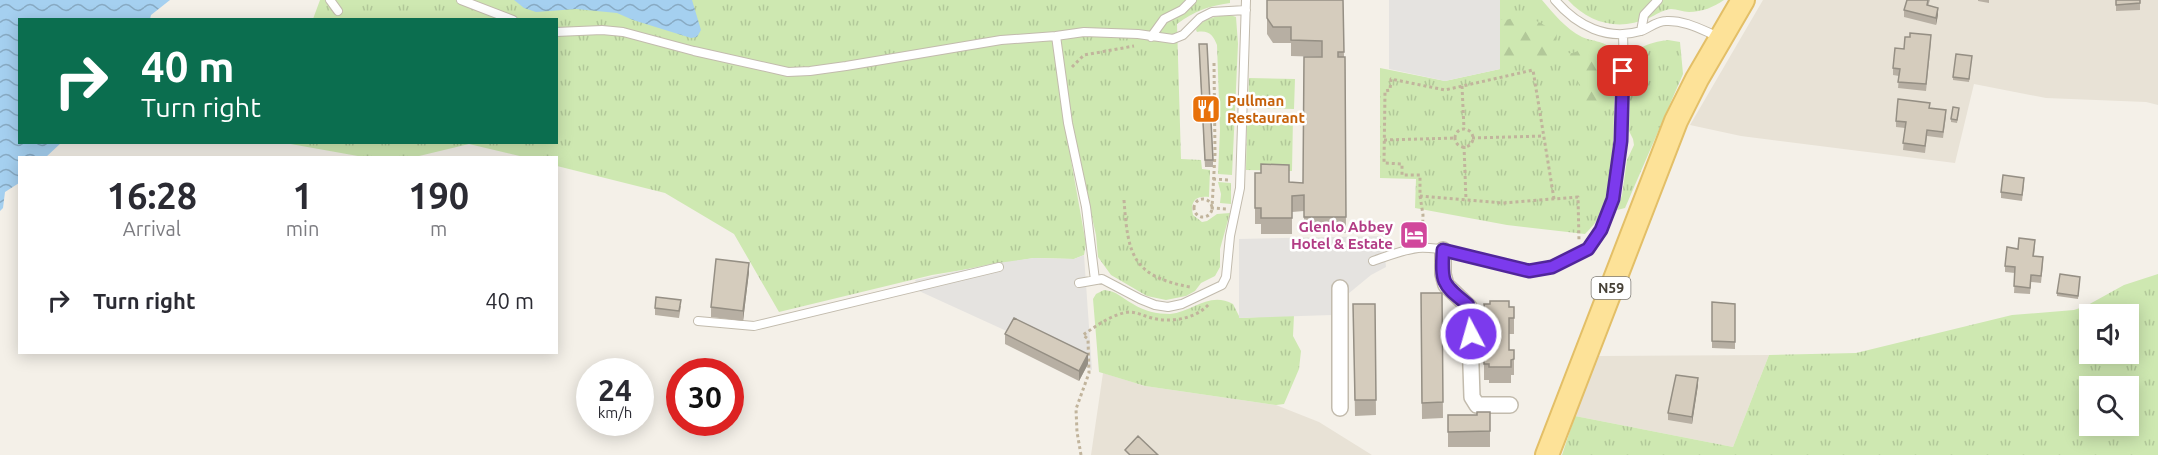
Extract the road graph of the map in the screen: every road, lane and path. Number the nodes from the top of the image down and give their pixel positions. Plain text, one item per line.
1 (330, 0) edge
2 (461, 0) edge
3 (1192, 0) edge
4 (1246, 0) edge
5 (1555, 0) edge
6 (1658, 0) edge
7 (1743, 0) edge
8 (1246, 9) junction
9 (338, 10) dead end
10 (508, 18) edge
11 (1641, 31) junction
12 (558, 32) edge
13 (1623, 34) junction
14 (1056, 36) junction
15 (1151, 37) junction
16 (1720, 37) junction
17 (1214, 63) dead end
18 (1063, 81) junction
19 (1462, 86) junction
20 (1464, 129) junction
21 (1544, 136) junction
22 (1455, 138) junction
23 (1472, 138) junction
24 (1384, 140) junction
25 (1464, 146) junction
26 (1213, 179) junction
27 (1240, 180) junction
28 (1420, 196) junction
29 (1554, 199) junction
30 (1124, 200) dead end
31 (1466, 200) junction
32 (1212, 208) junction
33 (1236, 210) junction
34 (1421, 248) junction
35 (1443, 250) junction
36 (1583, 251) junction
37 (1373, 261) dead end
38 (999, 267) dead end
39 (1095, 280) junction
40 (1079, 283) dead end
41 (1340, 288) dead end
42 (1210, 291) junction
43 (698, 321) dead end
44 (1083, 335) dead end
45 (1477, 405) junction
46 (1510, 405) dead end
47 (1340, 408) dead end
48 (1471, 421) edge
49 (1081, 455) edge
50 (1547, 455) edge

1 - 9 lane
2 - 10 lane
3 - 15 lane
4 - 8 lane
5 - 13 lane
6 - 11 lane
7 - 16 main road, N59
8 - 15 lane
8 - 27 lane
11 - 13 lane
11 - 16 lane
12 - 14 lane
13 - 36 lane
14 - 15 lane
14 - 18 lane
15 - 18 path
16 - 50 main road, N59
17 - 26 path
18 - 39 lane
19 - 20 path
19 - 21 path
19 - 24 path
20 - 22 path
20 - 23 path
21 - 23 path
21 - 29 path
22 - 24 path
22 - 25 path
23 - 25 path
24 - 28 path
25 - 31 path
26 - 27 path
26 - 32 path
27 - 33 lane
28 - 31 path
28 - 34 path
29 - 31 path
29 - 36 path
30 - 42 path
32 - 32 path
32 - 33 path
33 - 42 lane
34 - 35 lane
34 - 37 lane
35 - 36 lane
35 - 45 street
38 - 43 lane
39 - 40 lane
39 - 42 lane
41 - 47 street
44 - 49 path
45 - 46 street
45 - 48 street

